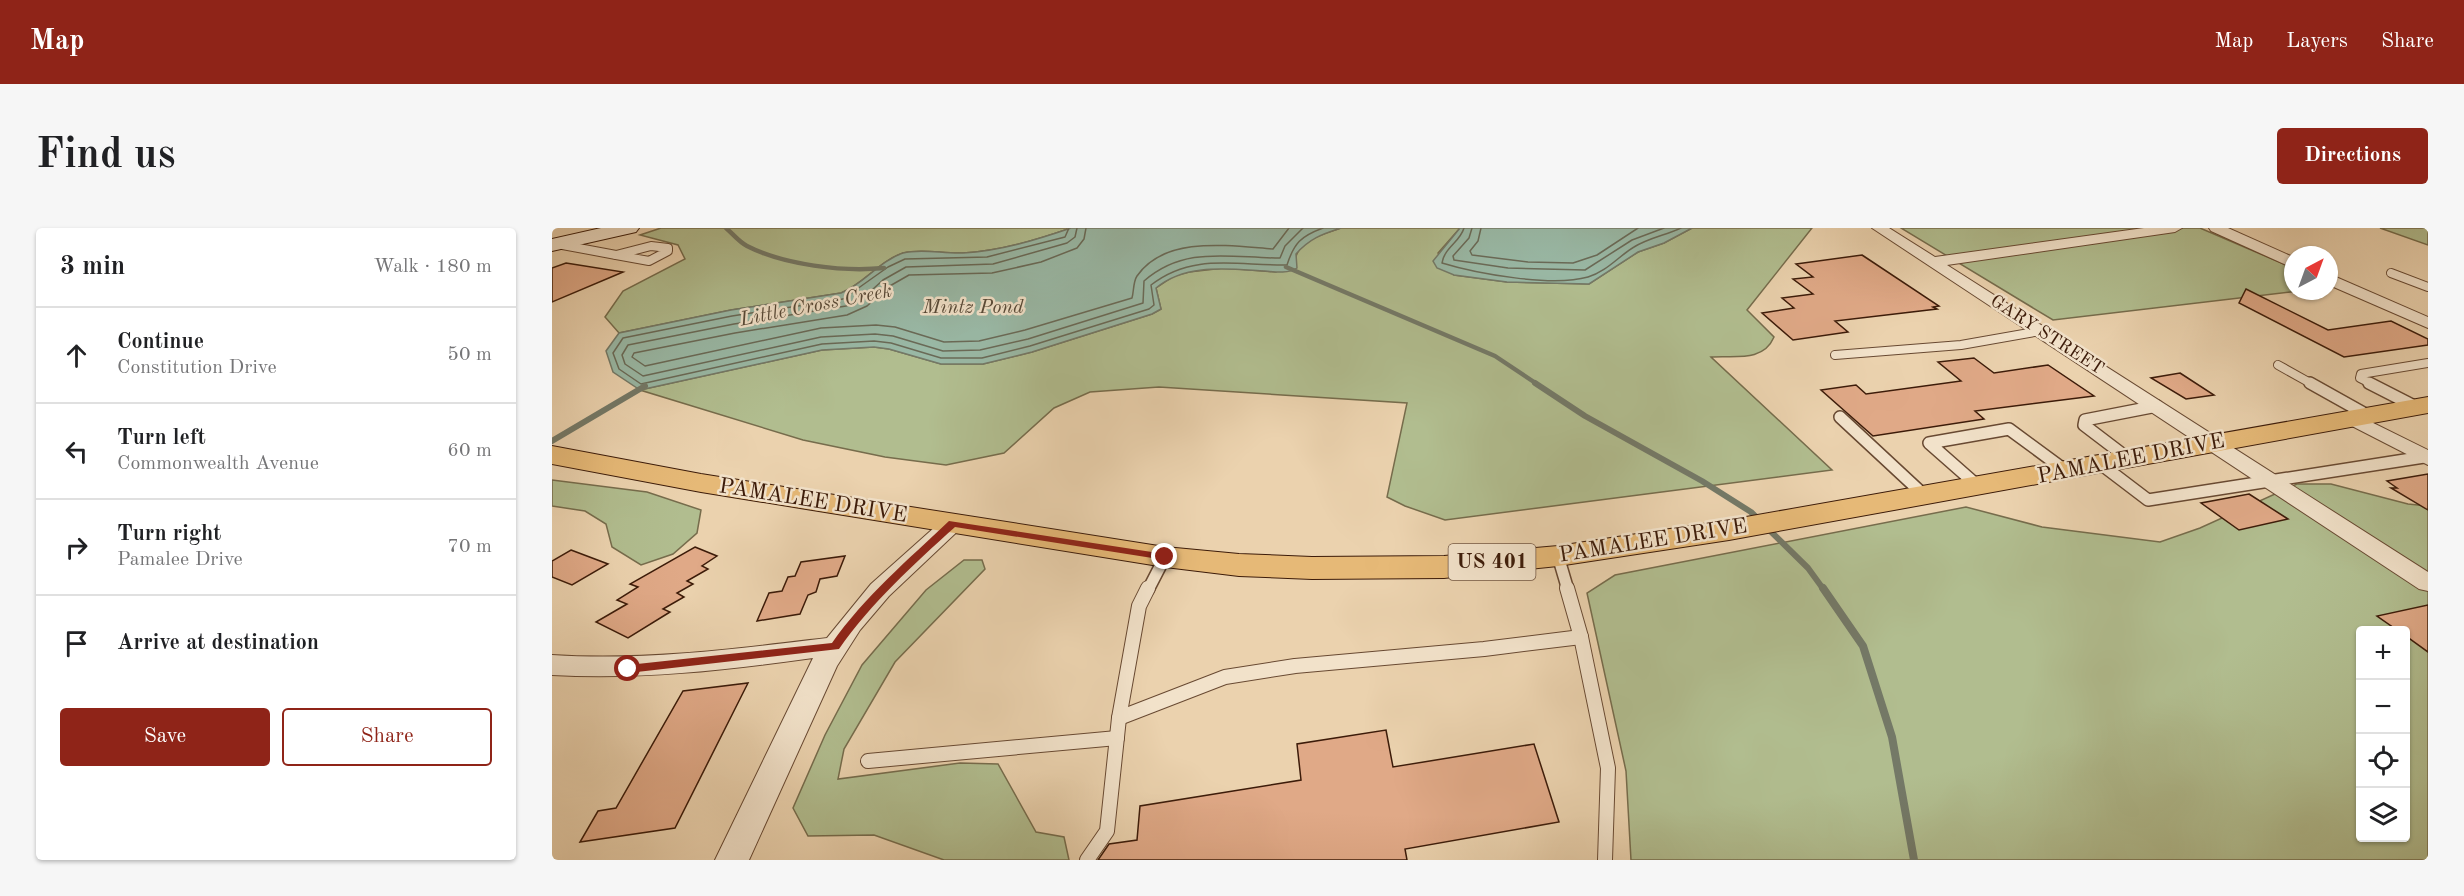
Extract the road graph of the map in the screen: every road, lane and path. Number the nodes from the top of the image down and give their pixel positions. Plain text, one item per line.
1 (628, 228) edge
2 (1879, 228) edge
3 (2175, 228) edge
4 (2216, 228) edge
5 (554, 245) edge
6 (616, 255) junction
7 (2284, 259) edge
8 (1932, 262) junction
9 (2391, 273) dead end
10 (2338, 283) edge
11 (2428, 287) edge
12 (2428, 324) edge
13 (2040, 331) junction
14 (1835, 355) dead end
15 (2428, 363) edge
16 (2278, 365) dead end
17 (2157, 406) junction
18 (2422, 406) edge
19 (1840, 417) dead end
20 (2362, 418) junction
21 (2215, 443) junction
22 (552, 455) edge
23 (2426, 458) edge
24 (2116, 463) junction
25 (2066, 471) junction
26 (2272, 480) junction
27 (1978, 487) junction
28 (1925, 496) junction
29 (953, 524) junction
30 (1558, 556) junction
31 (1165, 557) junction
32 (2428, 583) edge
33 (1581, 637) junction
34 (835, 646) junction
35 (552, 665) edge
36 (1119, 718) junction
37 (1117, 738) junction
38 (868, 760) dead end
39 (732, 860) edge
40 (1087, 860) edge
41 (1605, 860) edge

1 - 5 street
2 - 8 street, GARY STREET
3 - 8 street
4 - 7 street
5 - 6 lane
6 - 6 lane
8 - 13 street, GARY STREET
9 - 11 lane
10 - 12 street
13 - 14 lane
13 - 17 street, GARY STREET
15 - 18 lane
16 - 20 lane
17 - 21 street, GARY STREET
17 - 24 lane
18 - 20 main road, PAMALEE DRIVE / US 401
19 - 28 lane
20 - 21 main road, PAMALEE DRIVE / US 401
20 - 23 street
21 - 24 main road, PAMALEE DRIVE / US 401
21 - 26 street, GARY STREET
22 - 29 main road, PAMALEE DRIVE / US 401
23 - 26 lane
24 - 25 main road, PAMALEE DRIVE / US 401
24 - 26 lane
25 - 27 main road, PAMALEE DRIVE / US 401
25 - 27 lane
26 - 32 street, GARY STREET
27 - 28 main road, PAMALEE DRIVE / US 401
28 - 30 main road, PAMALEE DRIVE / US 401
29 - 31 main road, PAMALEE DRIVE / US 401
29 - 34 street
30 - 31 main road, PAMALEE DRIVE / US 401
30 - 33 lane
31 - 36 lane
33 - 36 lane
33 - 41 lane
34 - 35 street
34 - 39 street
36 - 37 lane
37 - 38 lane
37 - 40 lane

